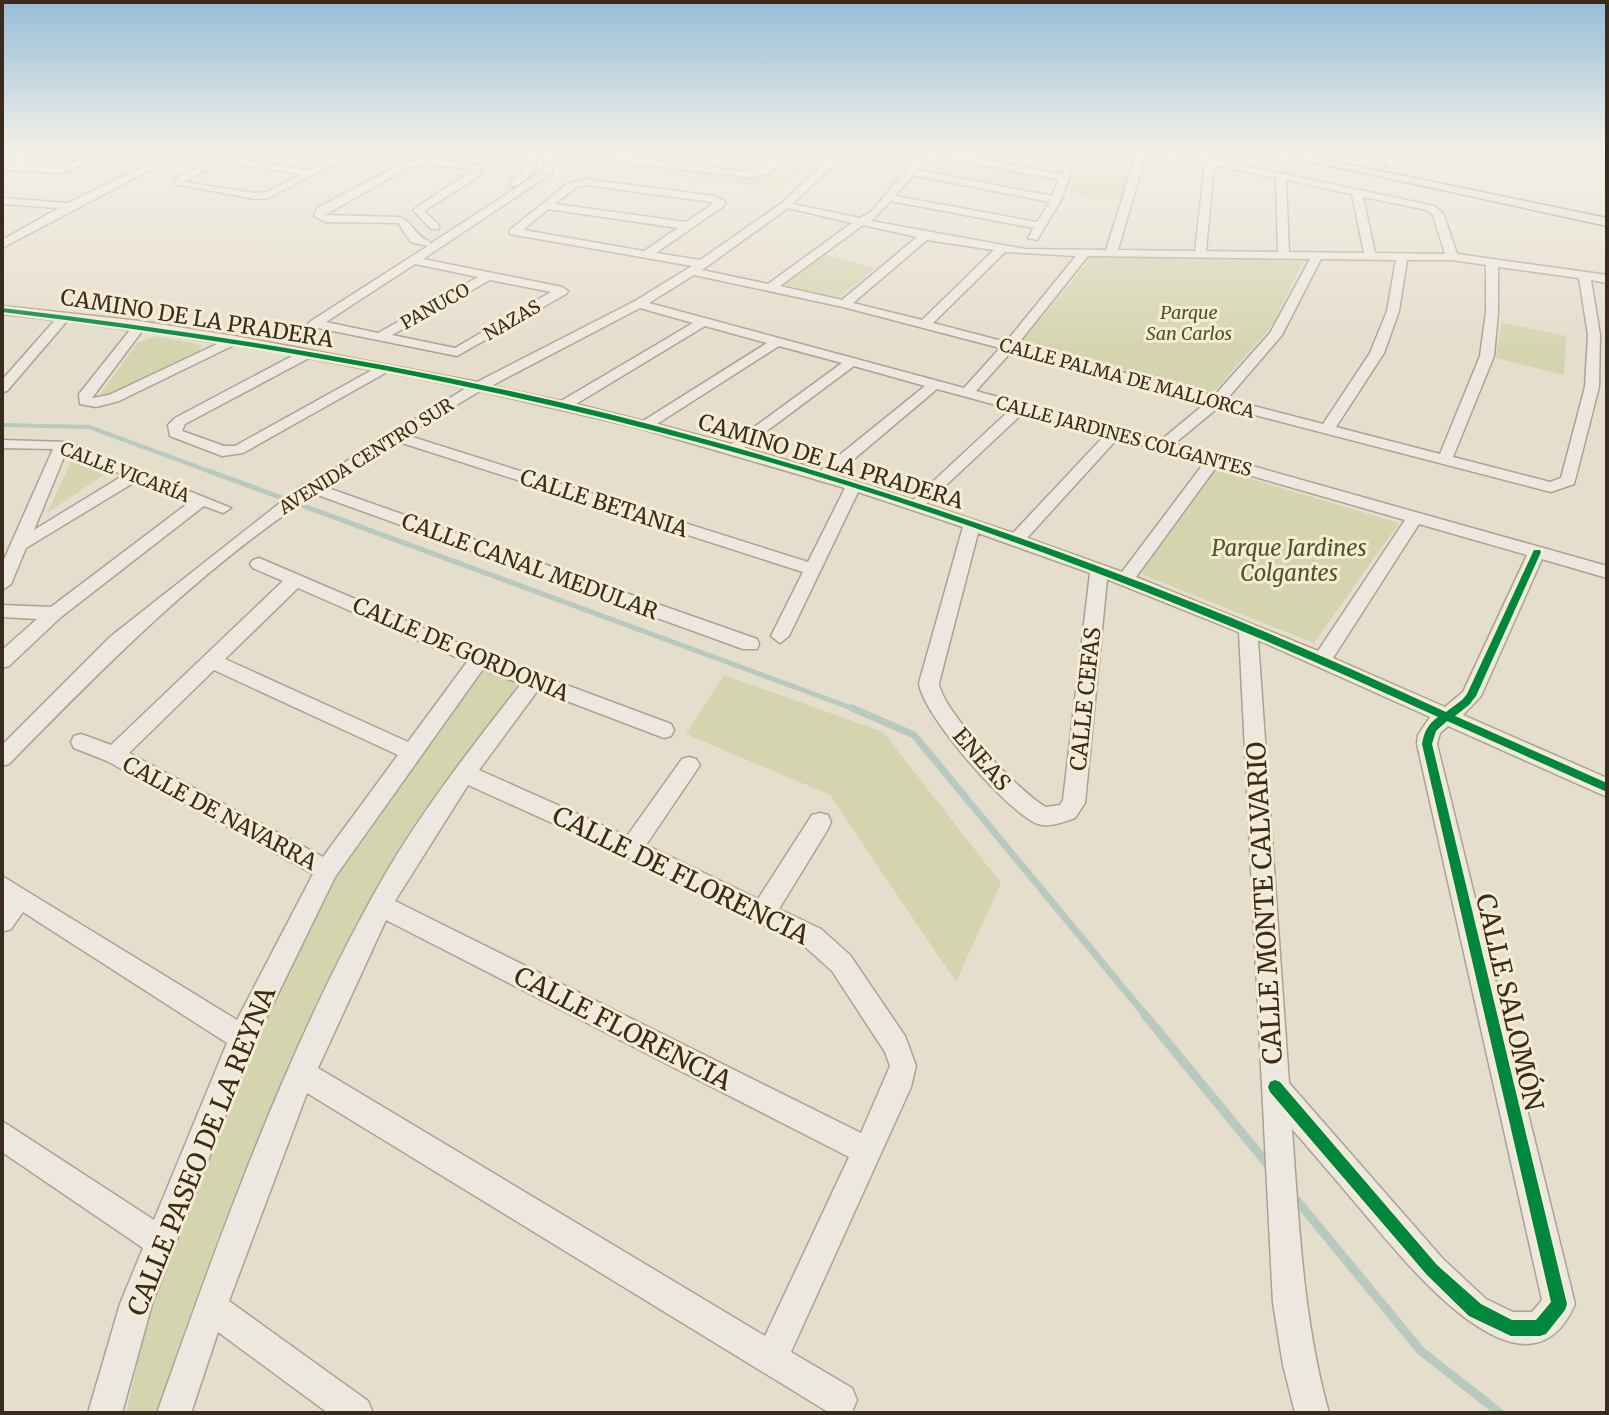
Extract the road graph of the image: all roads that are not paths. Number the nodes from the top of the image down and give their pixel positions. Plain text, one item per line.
1 (52, 215) edge
2 (319, 215) edge
3 (423, 215) edge
4 (482, 215) edge
5 (535, 215) edge
6 (611, 215) edge
7 (704, 215) edge
8 (771, 215) edge
9 (827, 215) edge
10 (870, 215) edge
11 (981, 215) edge
12 (1046, 215) edge
13 (1124, 215) edge
14 (1204, 215) edge
15 (1283, 215) edge
16 (1362, 215) edge
17 (1439, 215) edge
18 (1574, 215) edge
19 (448, 220) dead end
20 (1607, 222) edge
21 (860, 223) junction
22 (689, 226) junction
23 (1039, 226) junction
24 (435, 227) junction
25 (925, 236) junction
26 (8, 238) edge
27 (425, 243) junction
28 (2, 245) edge
29 (1001, 250) junction
30 (1025, 252) junction
31 (1111, 253) junction
32 (1200, 253) junction
33 (647, 254) junction
34 (1084, 254) junction
35 (1284, 255) junction
36 (1317, 256) junction
37 (1370, 256) junction
38 (1402, 257) junction
39 (1452, 257) junction
40 (414, 260) junction
41 (1492, 262) junction
42 (696, 267) junction
43 (490, 275) junction
44 (1584, 275) junction
45 (1607, 279) edge
46 (770, 288) junction
47 (639, 304) junction
48 (844, 304) junction
49 (2, 310) edge
50 (64, 317) junction
51 (703, 322) junction
52 (140, 325) junction
53 (924, 325) junction
54 (379, 337) junction
55 (235, 340) junction
56 (778, 341) junction
57 (1009, 347) junction
58 (308, 353) junction
59 (852, 362) junction
60 (383, 369) junction
61 (934, 385) junction
62 (478, 387) junction
63 (2, 388) edge
64 (966, 394) junction
65 (1217, 401) junction
66 (563, 406) junction
67 (1020, 408) junction
68 (645, 426) junction
69 (1327, 429) junction
70 (1115, 433) junction
71 (394, 436) junction
72 (2, 444) edge
73 (62, 445) junction
74 (1163, 446) junction
75 (732, 450) junction
76 (1445, 459) junction
77 (1214, 460) junction
78 (135, 475) junction
79 (821, 478) junction
80 (853, 487) junction
81 (305, 491) junction
82 (200, 502) junction
83 (915, 506) junction
84 (223, 508) dead end
85 (1415, 517) junction
86 (972, 525) junction
87 (1016, 540) junction
88 (22, 544) junction
89 (1537, 552) junction
90 (259, 564) dead end
91 (814, 570) junction
92 (1099, 571) junction
93 (1607, 572) edge
94 (296, 579) junction
95 (1125, 580) junction
96 (2, 584) edge
97 (2, 611) edge
98 (55, 613) junction
99 (1248, 630) junction
100 (780, 636) dead end
101 (750, 644) dead end
102 (479, 660) junction
103 (2, 661) edge
104 (211, 661) junction
105 (1321, 661) junction
106 (534, 681) junction
107 (1445, 717) junction
108 (664, 730) dead end
109 (81, 742) dead end
110 (411, 752) junction
111 (114, 755) junction
112 (2, 758) edge
113 (689, 765) dead end
114 (464, 773) junction
115 (1607, 788) edge
116 (1054, 816) joint
117 (820, 822) dead end
118 (631, 848) junction
119 (327, 870) junction
120 (11, 892) edge
121 (381, 906) junction
122 (764, 911) junction
123 (2, 921) edge
124 (242, 1038) junction
125 (302, 1074) junction
126 (1275, 1087) junction
127 (2, 1135) edge
128 (865, 1150) junction
129 (159, 1241) junction
130 (210, 1307) junction
131 (772, 1357) junction
132 (840, 1400) dead end
133 (105, 1413) edge
134 (174, 1413) edge
135 (356, 1413) edge
136 (1312, 1413) edge

1 - 26 street
2 - 27 street
3 - 24 street
4 - 40 street
5 - 33 street, CALLE PALMA DE MALLORCA
6 - 22 street
7 - 22 street
8 - 42 street, AVENIDA CENTRO SUR
9 - 21 street
10 - 21 street
11 - 23 street
12 - 23 street
13 - 31 street
14 - 32 street
15 - 35 street
16 - 37 street
17 - 39 street
18 - 20 main road
19 - 24 street
21 - 25 street
21 - 46 street
22 - 33 street
23 - 30 street
24 - 27 street
25 - 29 street
25 - 48 street
26 - 28 street
27 - 40 street
29 - 30 street
29 - 53 street
30 - 34 street
31 - 32 street
31 - 34 street
32 - 35 street
33 - 42 street, CALLE PALMA DE MALLORCA
34 - 57 street
35 - 36 street
36 - 37 street
36 - 65 street
37 - 38 street
38 - 39 street
38 - 69 street
39 - 41 street
40 - 43 street, NAZAS
40 - 54 street, NAZAS
41 - 44 street
41 - 76 street
42 - 46 street, CALLE PALMA DE MALLORCA
42 - 47 street, AVENIDA CENTRO SUR
43 - 54 street, PANUCO
43 - 54 street, NAZAS
44 - 45 street
44 - 76 street, CALLE PALMA DE MALLORCA
46 - 48 street, CALLE PALMA DE MALLORCA
47 - 51 street, CALLE JARDINES COLGANTES
47 - 62 street, AVENIDA CENTRO SUR
48 - 53 street, CALLE PALMA DE MALLORCA
49 - 50 street, CAMINO DE LA PRADERA
50 - 52 street, CAMINO DE LA PRADERA
50 - 63 street
51 - 56 street, CALLE JARDINES COLGANTES
51 - 66 street
52 - 55 street, CAMINO DE LA PRADERA
52 - 55 street
53 - 57 street, CALLE PALMA DE MALLORCA
55 - 58 street, CAMINO DE LA PRADERA
56 - 59 street, CALLE JARDINES COLGANTES
56 - 68 street
57 - 64 street
57 - 65 street, CALLE PALMA DE MALLORCA
58 - 60 street, CAMINO DE LA PRADERA
58 - 60 street
59 - 61 street, CALLE JARDINES COLGANTES
59 - 75 street
60 - 62 street, CAMINO DE LA PRADERA
61 - 64 street, CALLE JARDINES COLGANTES
61 - 79 street
62 - 66 street, CAMINO DE LA PRADERA
62 - 71 street, AVENIDA CENTRO SUR
64 - 67 street, CALLE JARDINES COLGANTES
65 - 69 street, CALLE PALMA DE MALLORCA
65 - 74 street
66 - 68 street, CAMINO DE LA PRADERA
67 - 70 street, CALLE JARDINES COLGANTES
67 - 83 street
68 - 75 street, CAMINO DE LA PRADERA
69 - 76 street, CALLE PALMA DE MALLORCA
70 - 74 street, CALLE JARDINES COLGANTES
70 - 87 street
71 - 81 street, AVENIDA CENTRO SUR
71 - 91 street, CALLE BETANIA
72 - 73 street, CALLE VICARÍA
73 - 78 street, CALLE VICARÍA
73 - 88 street
74 - 77 street, CALLE JARDINES COLGANTES
75 - 79 street, CAMINO DE LA PRADERA
77 - 85 street, CALLE JARDINES COLGANTES
77 - 95 street
78 - 82 street, CALLE VICARÍA
78 - 88 street
79 - 80 street, CAMINO DE LA PRADERA
80 - 83 street, CAMINO DE LA PRADERA
80 - 91 street
81 - 101 street, CALLE CANAL MEDULAR
81 - 112 street, AVENIDA CENTRO SUR
82 - 84 street, CALLE VICARÍA
82 - 98 street
83 - 86 street, CAMINO DE LA PRADERA
85 - 89 street, CALLE JARDINES COLGANTES
85 - 105 street
86 - 87 street, CAMINO DE LA PRADERA
86 - 116 street, ENEAS
87 - 92 street, CAMINO DE LA PRADERA
88 - 96 street
89 - 93 street, CALLE JARDINES COLGANTES
89 - 107 street, CALLE SALOMÓN
90 - 94 street, CALLE DE GORDONIA
91 - 100 street
92 - 95 street, CAMINO DE LA PRADERA
92 - 116 street, CALLE CEFAS
94 - 102 street, CALLE DE GORDONIA
94 - 104 street, CALLE DE NAVARRA
95 - 99 street, CAMINO DE LA PRADERA
97 - 98 street
98 - 103 street
99 - 105 street, CAMINO DE LA PRADERA
99 - 126 street, CALLE MONTE CALVARIO
102 - 106 street, CALLE DE GORDONIA
102 - 110 street, CALLE PASEO DE LA REYNA
104 - 110 street
104 - 111 street, CALLE DE NAVARRA
105 - 107 street, CAMINO DE LA PRADERA
106 - 108 street, CALLE DE GORDONIA
106 - 114 street
107 - 115 street, CAMINO DE LA PRADERA
107 - 126 street, CALLE SALOMÓN
109 - 111 street, CALLE DE NAVARRA
110 - 119 street, CALLE PASEO DE LA REYNA
111 - 119 street, CALLE DE NAVARRA
113 - 118 street
114 - 118 street, CALLE DE FLORENCIA
114 - 121 street
117 - 122 street
118 - 122 street, CALLE DE FLORENCIA
119 - 124 street, CALLE PASEO DE LA REYNA
120 - 123 street
120 - 124 street
121 - 125 street
121 - 128 street, CALLE FLORENCIA
122 - 128 street, CALLE DE FLORENCIA
124 - 129 street, CALLE PASEO DE LA REYNA
125 - 130 street
125 - 131 street
126 - 136 street, CALLE MONTE CALVARIO
127 - 129 street
128 - 131 street, CALLE DE FLORENCIA
129 - 133 street, CALLE PASEO DE LA REYNA
130 - 134 street
130 - 135 street
131 - 132 street

